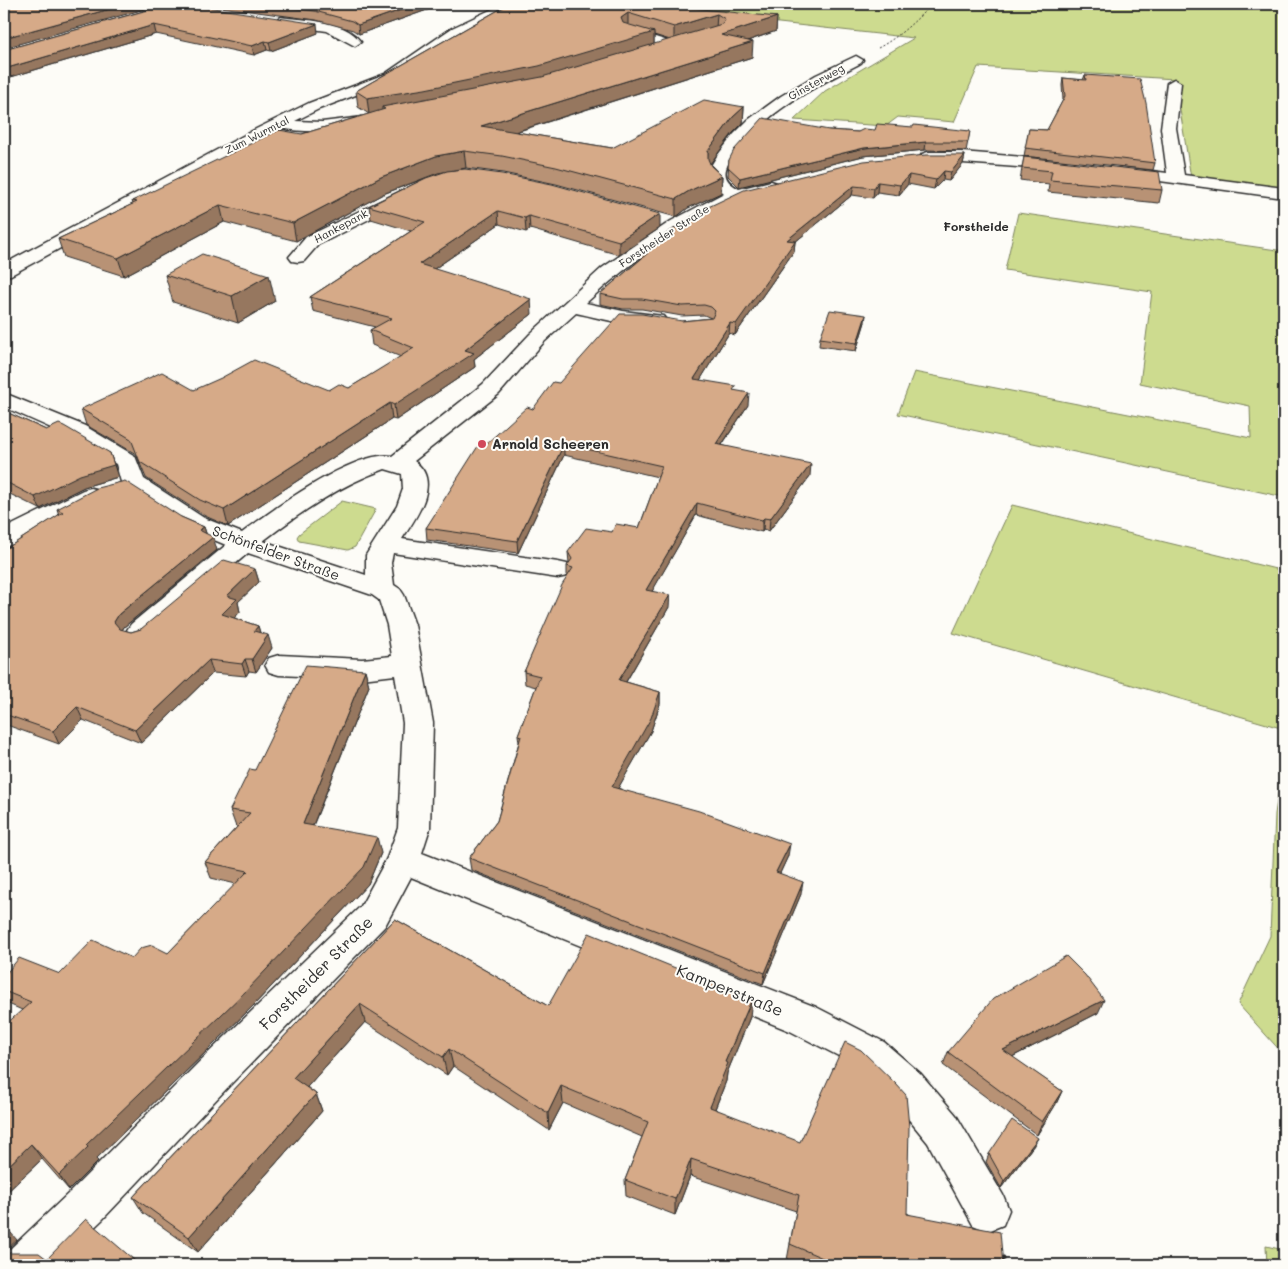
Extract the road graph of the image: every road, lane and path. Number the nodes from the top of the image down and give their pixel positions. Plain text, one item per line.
1 (512, 4) edge
2 (924, 4) edge
3 (270, 20) edge
4 (629, 33) edge
5 (355, 42) dead end
6 (690, 42) edge
7 (673, 47) junction
8 (654, 54) edge
9 (856, 60) joint
10 (1174, 82) dead end
11 (378, 119) edge
12 (280, 123) junction
13 (909, 158) edge
14 (1072, 167) edge
15 (1107, 171) edge
16 (1176, 178) junction
17 (789, 181) edge
18 (414, 190) edge
19 (1284, 193) edge
20 (737, 194) junction
21 (298, 257) dead end
22 (4, 271) edge
23 (571, 306) junction
24 (672, 322) edge
25 (4, 399) edge
26 (400, 461) junction
27 (133, 482) junction
28 (4, 539) edge
29 (242, 543) junction
30 (386, 544) junction
31 (558, 570) dead end
32 (381, 589) junction
33 (135, 634) edge
34 (408, 664) junction
35 (279, 665) dead end
36 (403, 860) junction
37 (988, 1210) dead end
38 (24, 1265) edge

1 - 12 street, Zum Wurmtal
2 - 9 path, Ginsterweg
3 - 5 street
4 - 7 street
6 - 7 street
7 - 8 street
9 - 20 street, Ginsterweg
10 - 16 street
11 - 12 street
12 - 22 street, Zum Wurmtal
13 - 14 street
15 - 16 street
16 - 19 street
17 - 20 street, Forstheider Straße
18 - 21 street, Hankepank
20 - 23 street, Forstheider Straße
23 - 24 street
23 - 26 street, Forstheider Straße
25 - 27 street
26 - 29 street
26 - 30 street
27 - 28 street
27 - 29 street, Schönfelder Straße
29 - 32 street, Schönfelder Straße
29 - 33 street
30 - 31 street
30 - 32 street
32 - 34 street, Forstheider Straße
34 - 35 street
34 - 36 street, Forstheider Straße
36 - 37 street, Kamperstraße
36 - 38 street, Forstheider Straße

